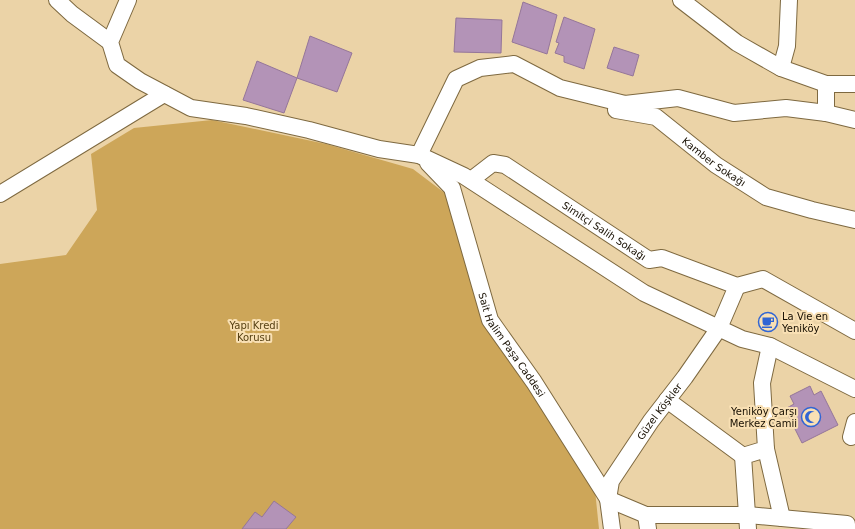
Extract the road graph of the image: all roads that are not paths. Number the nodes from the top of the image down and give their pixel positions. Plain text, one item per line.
1 (57, 0) edge
2 (128, 0) edge
3 (681, 0) edge
4 (789, 0) edge
5 (110, 42) junction
6 (781, 68) junction
7 (826, 84) junction
8 (855, 84) edge
9 (578, 92) junction
10 (164, 94) junction
11 (826, 113) junction
12 (855, 120) edge
13 (421, 156) junction
14 (471, 180) junction
15 (0, 194) edge
16 (855, 220) edge
17 (737, 286) junction
18 (718, 328) junction
19 (855, 331) edge
20 (770, 346) junction
21 (855, 389) edge
22 (667, 400) junction
23 (766, 449) junction
24 (743, 456) junction
25 (608, 499) junction
26 (782, 518) junction
27 (647, 522) edge
28 (686, 522) edge
29 (748, 522) edge
30 (612, 529) edge
31 (847, 529) edge

1 - 5 street
2 - 5 street
3 - 6 street
4 - 6 street
5 - 10 street
6 - 7 street
7 - 8 street
7 - 11 street
9 - 11 street
9 - 13 street
9 - 16 street, Kamber Sokağı
10 - 13 street
10 - 15 street
11 - 12 street
13 - 14 street
13 - 25 street, Sait Halim Paşa Caddesi
14 - 17 street, Simitçi Salih Sokağı
14 - 18 street
17 - 18 street, Güzel Köşkler
17 - 19 street
18 - 20 street
18 - 22 street, Güzel Köşkler
20 - 21 street
20 - 23 street
22 - 24 street
22 - 25 street, Güzel Köşkler
23 - 24 street
23 - 26 street
24 - 29 street
25 - 27 street
25 - 30 street, Sait Halim Paşa Caddesi
26 - 29 street
26 - 31 street
27 - 28 street
28 - 29 street

